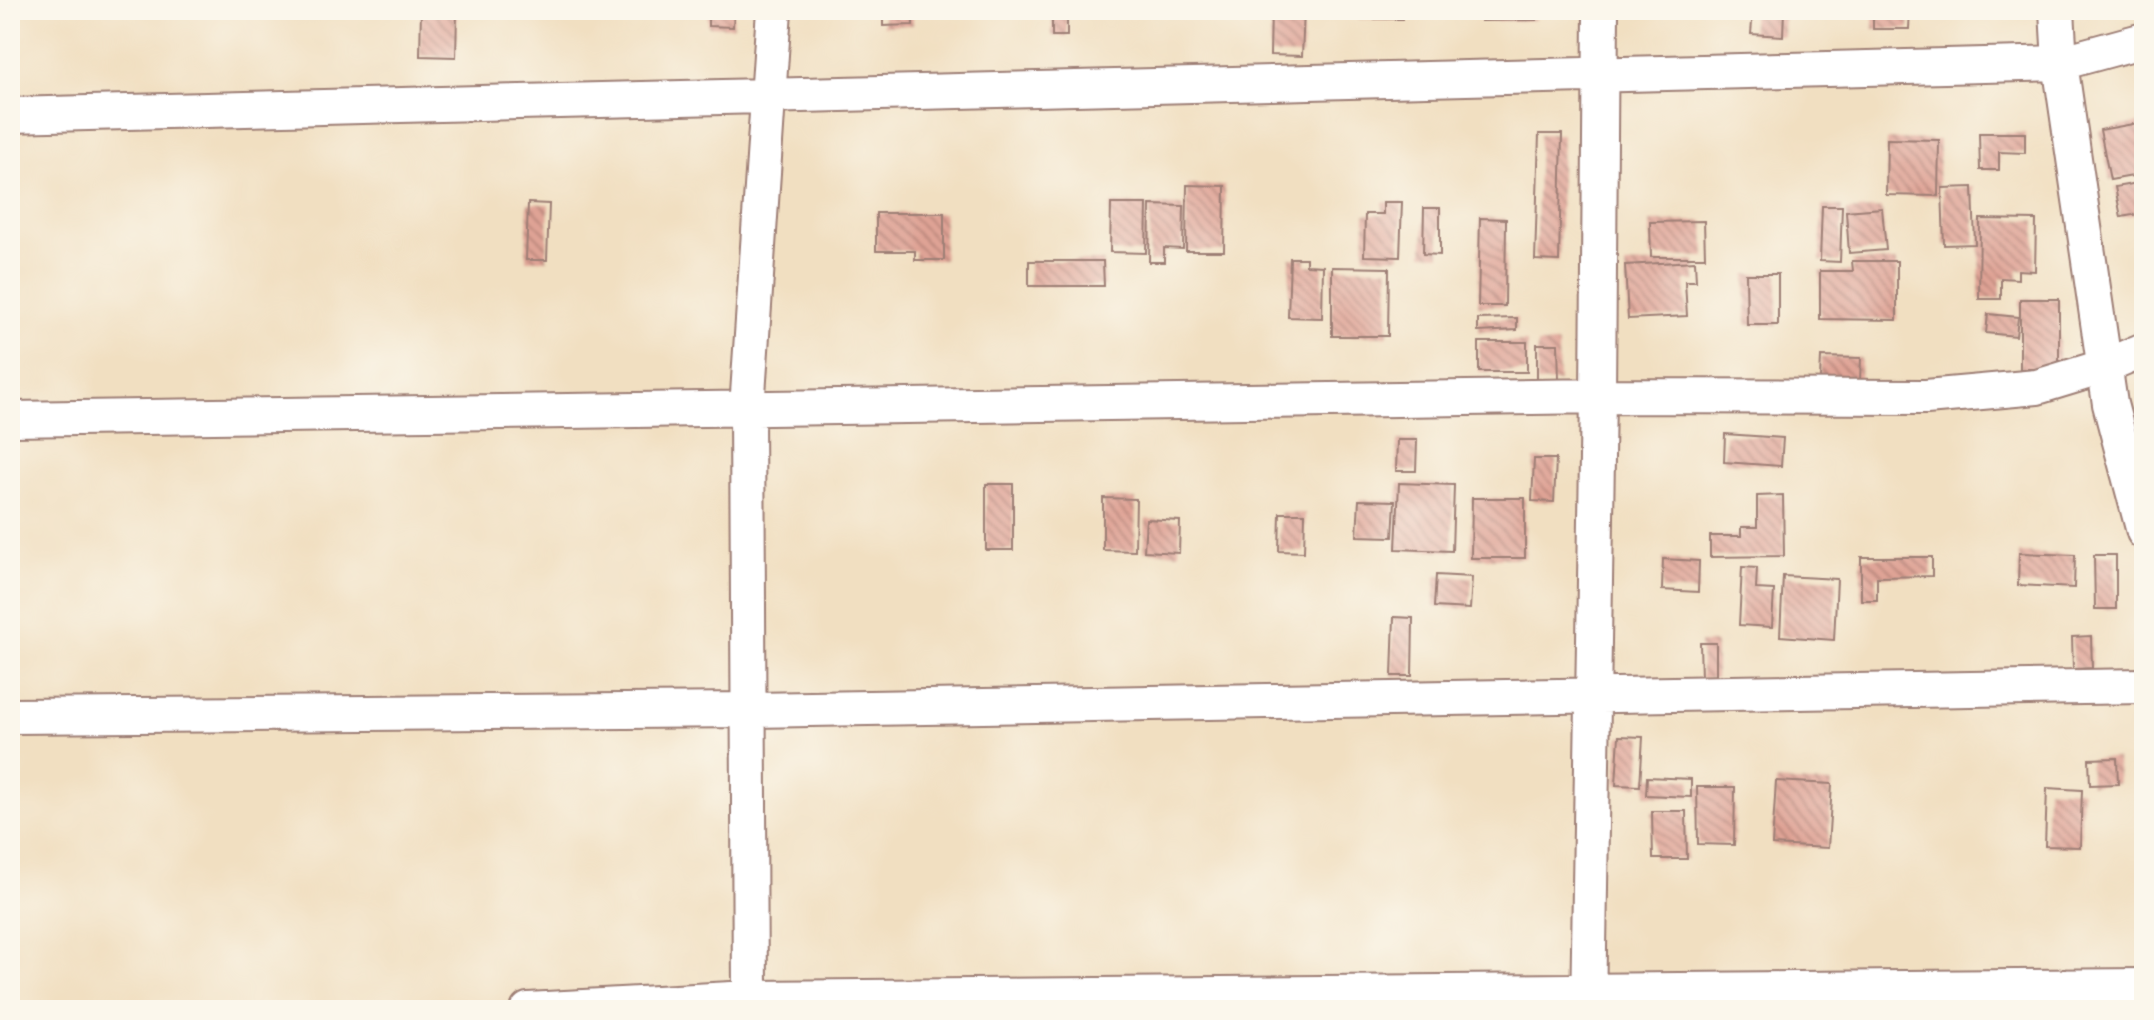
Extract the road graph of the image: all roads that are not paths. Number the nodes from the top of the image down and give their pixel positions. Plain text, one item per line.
1 (774, 10) edge
2 (1601, 10) edge
3 (2057, 10) edge
4 (2144, 40) edge
5 (2060, 63) junction
6 (1600, 75) junction
7 (768, 96) junction
8 (10, 115) edge
9 (2144, 350) edge
10 (2106, 366) junction
11 (1598, 396) junction
12 (747, 409) junction
13 (10, 419) edge
14 (2144, 532) edge
15 (2144, 686) edge
16 (1593, 695) junction
17 (750, 710) junction
18 (10, 716) edge
19 (2144, 986) edge
20 (1588, 1000) edge
21 (747, 1004) edge
22 (528, 1010) edge

1 - 7 street
2 - 6 street
3 - 5 street
4 - 5 street
5 - 6 street
5 - 10 street
6 - 7 street
6 - 11 street
7 - 8 street
7 - 12 street
9 - 10 street
10 - 11 street
10 - 14 street
11 - 12 street
11 - 16 street
12 - 13 street
12 - 17 street
15 - 16 street
16 - 17 street
16 - 20 street
17 - 18 street
17 - 21 street
19 - 20 street
20 - 21 street
21 - 22 street

